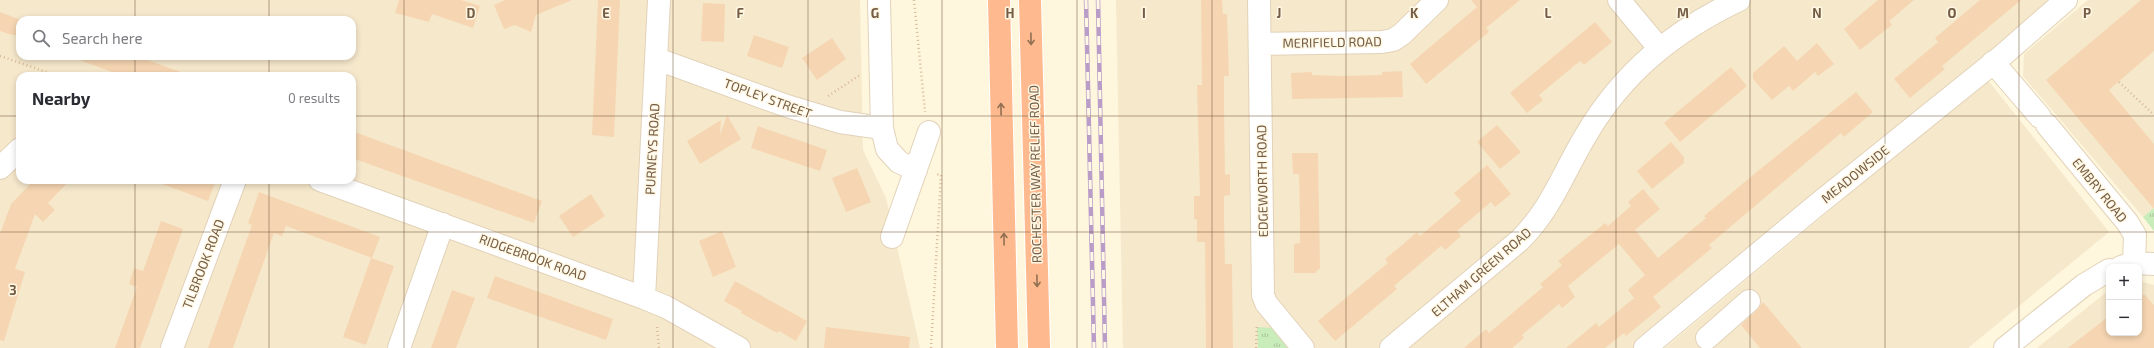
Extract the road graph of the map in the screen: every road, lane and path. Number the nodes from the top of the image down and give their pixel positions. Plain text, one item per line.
1 (660, 0) edge
2 (879, 0) edge
3 (914, 0) edge
4 (999, 0) edge
5 (1030, 0) edge
6 (1259, 0) edge
7 (1438, 0) edge
8 (1619, 0) edge
9 (1739, 0) edge
10 (2066, 0) edge
11 (1260, 44) junction
12 (1659, 48) junction
13 (0, 56) edge
14 (657, 59) junction
15 (1993, 62) junction
16 (881, 70) junction
17 (46, 72) edge
18 (2119, 82) dead end
19 (817, 115) junction
20 (2154, 115) edge
21 (882, 128) junction
22 (929, 132) joint
23 (16, 153) edge
24 (0, 168) edge
25 (916, 170) junction
26 (941, 175) dead end
27 (234, 184) edge
28 (331, 184) edge
29 (443, 224) junction
30 (892, 236) dead end
31 (2136, 264) edge
32 (2106, 272) edge
33 (644, 298) junction
34 (1749, 301) dead end
35 (1706, 345) edge
36 (172, 348) edge
37 (399, 348) edge
38 (739, 348) edge
39 (931, 348) edge
40 (1007, 348) edge
41 (1039, 348) edge
42 (1303, 348) edge
43 (1391, 348) edge
44 (1645, 348) edge
45 (2005, 348) edge

1 - 14 street, PURNEYS ROAD
2 - 16 street
3 - 22 path
40 -> 4 highway
5 -> 41 highway, ROCHESTER WAY RELIEF ROAD
6 - 11 street, EDGEWORTH ROAD
7 - 11 street, MERIFIELD ROAD
8 - 12 street
9 - 12 street, ELTHAM GREEN ROAD
10 - 15 street, MEADOWSIDE
11 - 42 street, EDGEWORTH ROAD
12 - 43 street, ELTHAM GREEN ROAD
13 - 17 path
14 - 19 street, TOPLEY STREET
14 - 33 street, PURNEYS ROAD
15 - 31 street, EMBRY ROAD
15 - 44 street, MEADOWSIDE
16 - 19 path
16 - 21 street
18 - 20 path
19 - 21 street, TOPLEY STREET
21 - 25 street
22 - 25 street
23 - 24 street
25 - 30 street
26 - 39 path
27 - 36 street, TILBROOK ROAD
28 - 29 street, RIDGEBROOK ROAD
29 - 33 street, RIDGEBROOK ROAD
29 - 37 street
32 - 45 street
33 - 38 street, RIDGEBROOK ROAD
34 - 35 street

